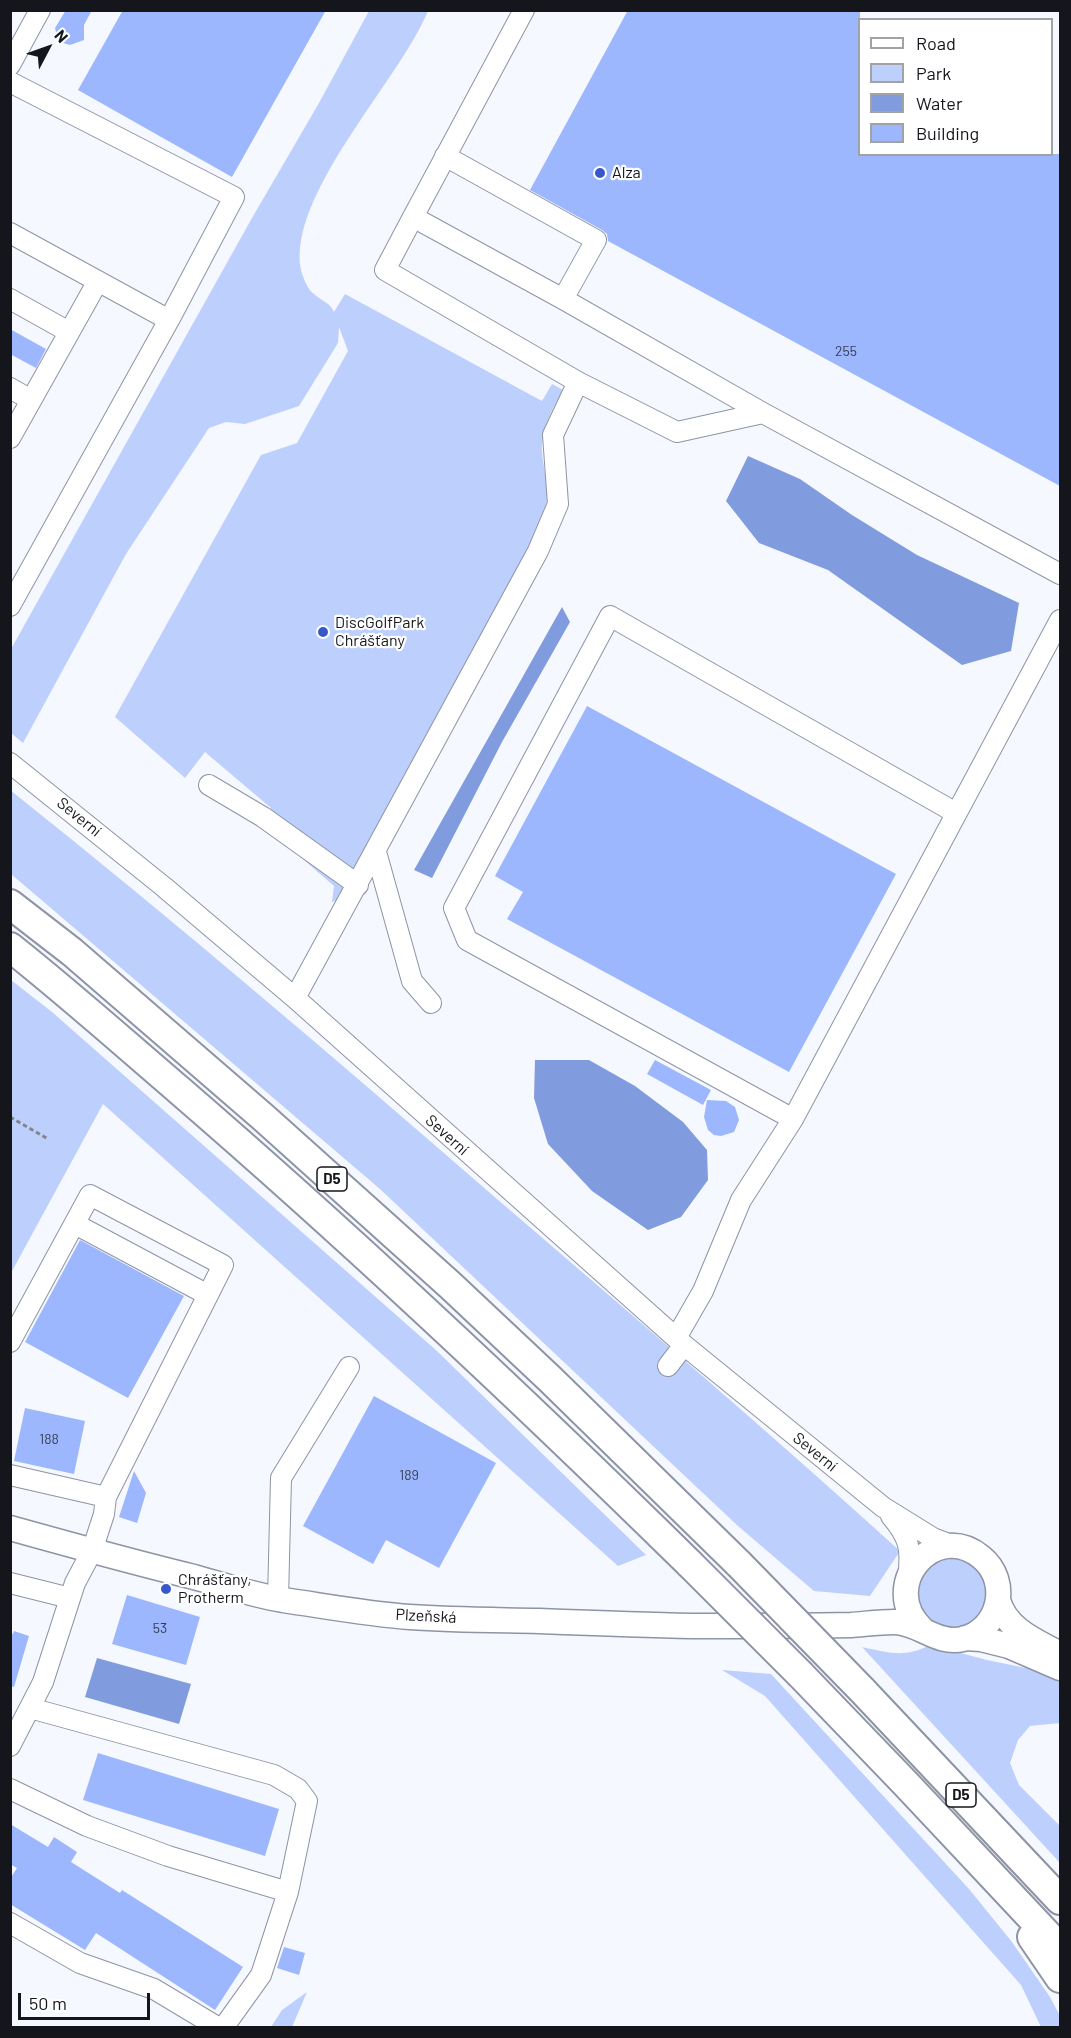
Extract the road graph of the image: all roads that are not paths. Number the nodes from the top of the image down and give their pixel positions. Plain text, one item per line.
1 (39, 10) edge
2 (524, 10) edge
3 (10, 65) edge
4 (10, 82) edge
5 (445, 156) junction
6 (413, 217) junction
7 (10, 233) edge
8 (98, 281) junction
9 (10, 299) edge
10 (563, 299) junction
11 (169, 320) junction
12 (69, 332) junction
13 (578, 382) junction
14 (10, 388) edge
15 (31, 400) junction
16 (764, 413) junction
17 (10, 438) edge
18 (1060, 574) edge
19 (10, 606) edge
20 (1060, 620) edge
21 (10, 763) edge
22 (209, 785) dead end
23 (956, 813) junction
24 (376, 852) junction
25 (358, 885) junction
26 (10, 904) edge
27 (10, 947) edge
28 (295, 999) junction
29 (431, 1004) dead end
30 (793, 1119) junction
31 (75, 1224) junction
32 (208, 1295) junction
33 (680, 1341) junction
34 (10, 1342) edge
35 (668, 1366) dead end
36 (349, 1367) dead end
37 (10, 1474) edge
38 (106, 1497) junction
39 (883, 1507) junction
40 (10, 1528) edge
41 (954, 1546) junction
42 (92, 1551) junction
43 (907, 1580) junction
44 (10, 1583) edge
45 (70, 1598) junction
46 (278, 1599) junction
47 (998, 1600) junction
48 (853, 1624) junction
49 (922, 1629) junction
50 (965, 1638) junction
51 (1060, 1654) edge
52 (1060, 1668) edge
53 (30, 1708) junction
54 (10, 1746) edge
55 (10, 1788) edge
56 (972, 1806) junction
57 (947, 1827) junction
58 (977, 1859) junction
59 (288, 1892) junction
60 (1060, 1900) edge
61 (10, 1923) edge
62 (1060, 1948) edge
63 (1060, 1978) edge
64 (221, 2028) edge

1 - 3 street
2 - 5 street
4 - 11 street
5 - 6 street
5 - 10 street
6 - 10 street
6 - 13 street
7 - 8 street
8 - 11 street
8 - 12 street
9 - 12 street
10 - 16 street
11 - 19 street
12 - 15 street
13 - 16 street
13 - 24 street
14 - 15 street
15 - 17 street
16 - 18 street
20 - 23 street
21 - 28 street, Severní
22 - 25 street
23 - 30 street
23 - 30 street
24 - 25 street
24 - 29 street
25 - 28 street
26 - 56 highway, D5, bridge
27 - 57 highway, D5, bridge
28 - 33 street, Severní
30 - 33 street
31 - 32 street
31 - 32 street
31 - 34 street
32 - 38 street
33 - 35 street
33 - 39 street, Severní
36 - 46 street
37 - 38 street
38 - 42 street
39 - 41 street, Severní
39 - 43 street, Severní
40 - 42 main road, Plzeňská
41 - 43 main road, Plzeňská
41 - 47 main road
42 - 45 street
42 - 46 main road, Plzeňská
43 - 48 main road, Plzeňská
43 - 49 main road
44 - 45 street
45 - 53 street
46 - 48 main road, Plzeňská
47 - 50 main road
47 - 51 main road
48 - 49 main road, Plzeňská
49 - 50 main road, Plzeňská
50 - 52 main road, Plzeňská
53 - 54 street
53 - 59 street
55 - 59 street
56 - 57 street, D5
56 - 60 highway, D5
57 - 58 highway, D5
58 - 62 highway, D5
58 - 63 highway
59 - 64 street
61 - 64 street

